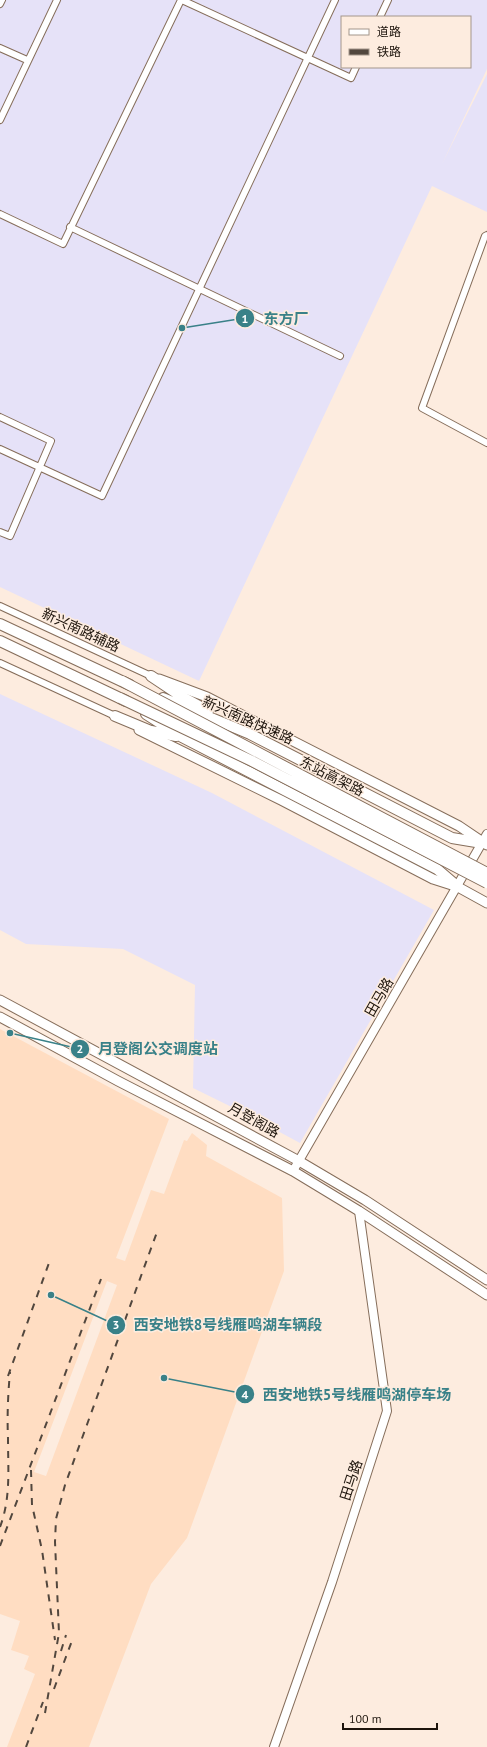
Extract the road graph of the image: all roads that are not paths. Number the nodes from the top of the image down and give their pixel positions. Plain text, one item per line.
1 (2, 0) edge
2 (56, 0) edge
3 (182, 0) edge
4 (335, 0) edge
5 (388, 0) edge
6 (0, 4) edge
7 (380, 16) edge
8 (0, 48) edge
9 (307, 58) junction
10 (27, 60) junction
11 (356, 68) edge
12 (0, 120) edge
13 (0, 214) edge
14 (70, 228) junction
15 (487, 235) edge
16 (199, 289) junction
17 (340, 356) dead end
18 (0, 417) edge
19 (487, 443) edge
20 (0, 449) edge
21 (40, 467) junction
22 (0, 532) edge
23 (0, 606) edge
24 (0, 624) edge
25 (0, 641) edge
26 (0, 663) edge
27 (151, 676) junction
28 (122, 681) junction
29 (120, 698) junction
30 (115, 716) junction
31 (250, 734) junction
32 (182, 737) junction
33 (485, 841) edge
34 (487, 873) edge
35 (487, 883) edge
36 (458, 887) junction
37 (487, 903) edge
38 (0, 1000) edge
39 (0, 1017) edge
40 (299, 1160) junction
41 (293, 1171) junction
42 (359, 1211) junction
43 (487, 1280) edge
44 (487, 1295) edge
45 (274, 1747) edge

1 - 6 street
2 - 10 street
3 - 9 street
3 - 14 street
4 - 9 street
5 - 7 street
8 - 10 street
9 - 11 street
9 - 16 street
10 - 12 street
13 - 14 street
14 - 16 street
15 - 19 street
16 - 17 street
16 - 21 street
18 - 21 street
20 - 21 street
21 - 22 street
23 - 27 street, 新兴南路辅路
24 - 28 main road, 新兴南路快速路
25 - 29 main road
26 - 30 street
27 - 31 main road
27 - 33 main road
28 - 31 main road, 新兴南路快速路
28 - 34 main road, 东站高架路, bridge
29 - 32 main road
29 - 35 main road, 东站高架路, bridge
30 - 32 main road
30 - 36 main road
31 - 33 main road, 新兴南路快速路
32 - 36 main road
33 - 36 street, 田马路
36 - 37 main road
36 - 40 street, 田马路
38 - 40 main road, 月登阁路
39 - 41 main road, 月登阁路
40 - 41 street, 田马路
40 - 43 main road, 月登阁路
41 - 42 main road, 月登阁路
42 - 44 main road, 月登阁路
42 - 45 street, 田马路

